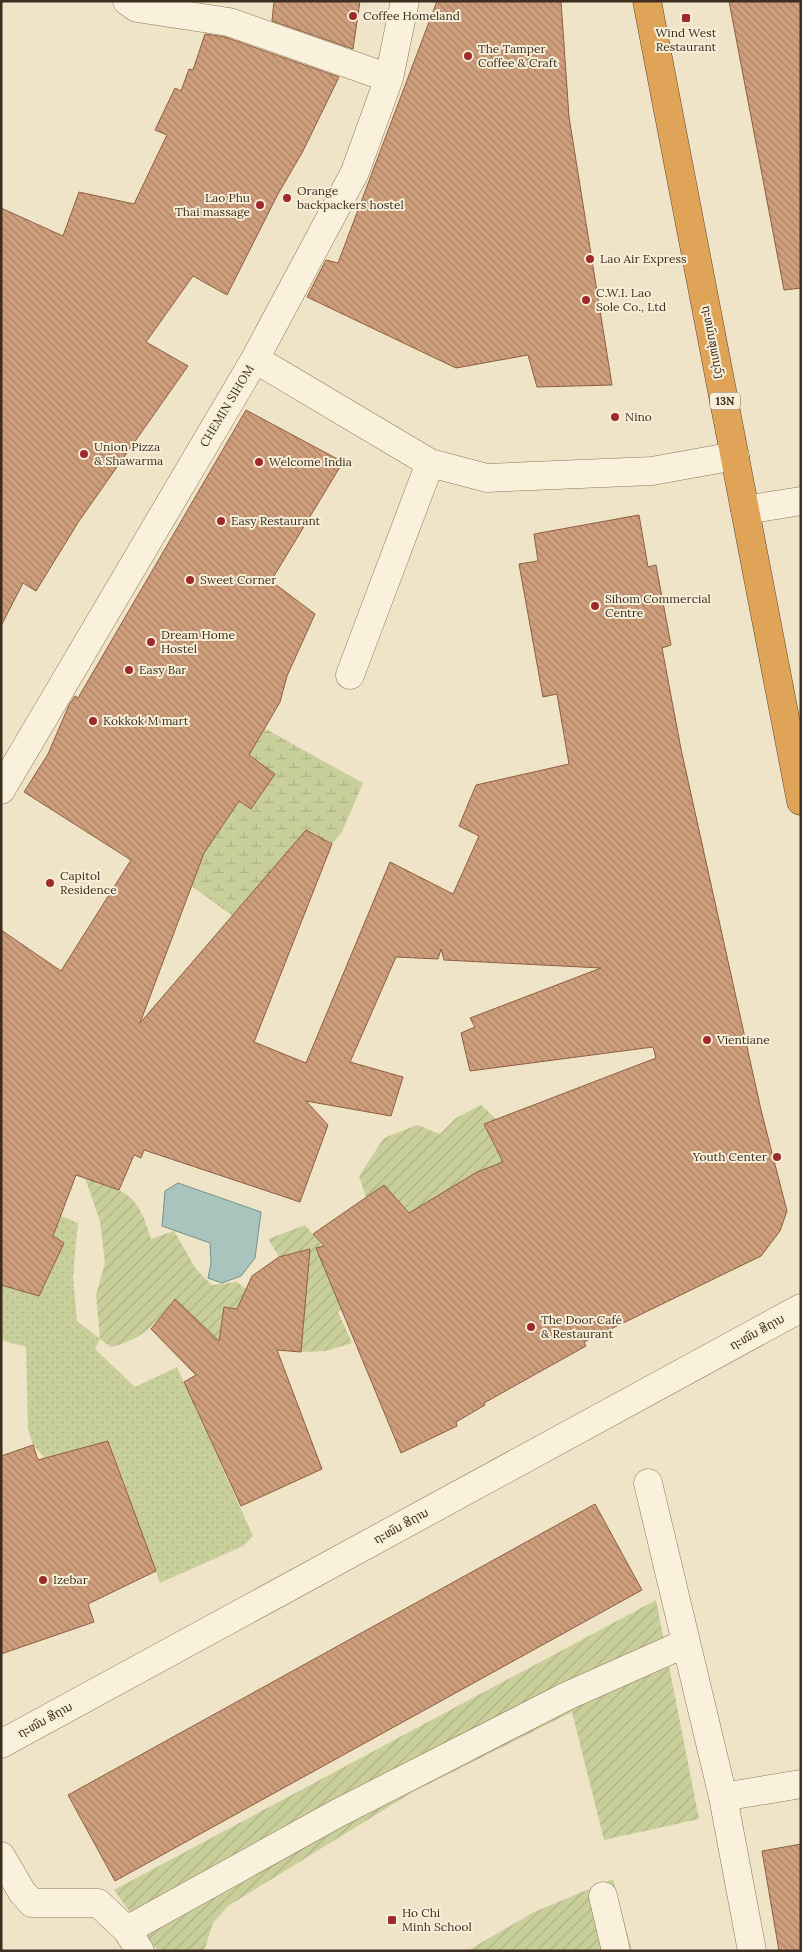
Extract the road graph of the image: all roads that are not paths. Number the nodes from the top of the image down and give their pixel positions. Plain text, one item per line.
1 (127, 1) edge
2 (405, 1) edge
3 (648, 1) edge
4 (389, 78) junction
5 (255, 359) junction
6 (735, 456) junction
7 (430, 463) junction
8 (801, 501) edge
9 (745, 510) junction
10 (350, 675) dead end
11 (1, 790) edge
12 (801, 801) edge
13 (801, 1308) edge
14 (648, 1483) dead end
15 (686, 1643) junction
16 (1, 1744) edge
17 (801, 1784) edge
18 (723, 1797) junction
19 (1, 1856) edge
20 (603, 1896) dead end
21 (134, 1940) edge
22 (616, 1951) edge
23 (752, 1951) edge

1 - 4 street
2 - 4 street, CHEMIN SIHOM
3 - 6 highway, ຖະຫນົນສຸພານຸວົງ / 13N
4 - 5 street, CHEMIN SIHOM
5 - 7 street
5 - 11 street, CHEMIN SIHOM
6 - 7 street
6 - 9 highway, ຖະຫນົນສຸພານຸວົງ / 13N
7 - 10 street
8 - 9 street
9 - 12 highway, ຖະຫນົນສຸພານຸວົງ / 13N
13 - 16 street, ຖະໜົນ ສີຖານ
14 - 15 street
15 - 18 street
15 - 21 street
17 - 18 street
18 - 23 street
19 - 21 street
20 - 22 street

